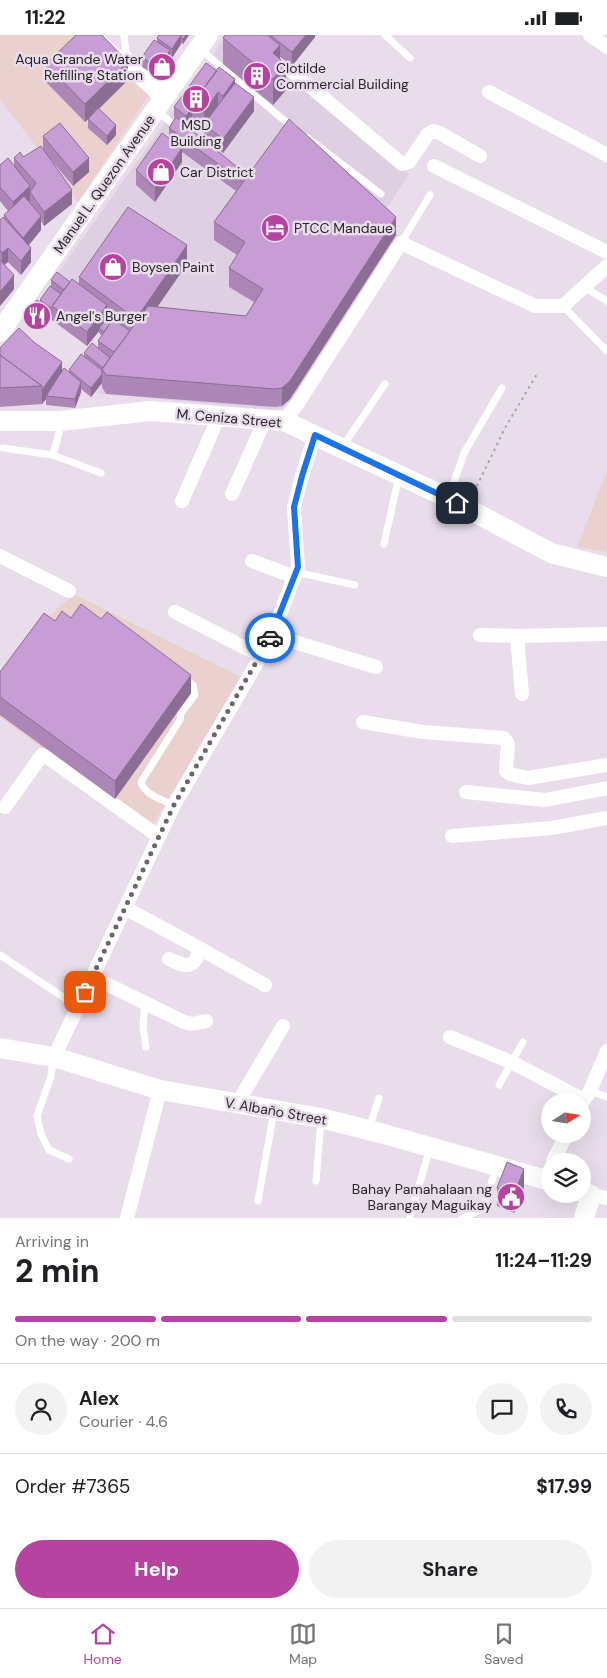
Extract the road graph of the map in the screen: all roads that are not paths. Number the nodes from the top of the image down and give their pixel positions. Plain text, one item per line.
1 (94, 35) edge
2 (124, 35) edge
3 (249, 35) edge
4 (385, 35) edge
5 (590, 35) edge
6 (204, 41) edge
7 (607, 47) edge
8 (410, 58) dead end
9 (489, 92) dead end
10 (163, 99) junction
11 (182, 132) edge
12 (607, 155) edge
13 (480, 157) dead end
14 (434, 166) dead end
15 (381, 194) dead end
16 (430, 195) dead end
17 (401, 243) junction
18 (607, 252) edge
19 (607, 266) edge
20 (584, 287) junction
21 (607, 301) edge
22 (563, 306) junction
23 (0, 332) edge
24 (607, 351) edge
25 (385, 385) dead end
26 (502, 388) dead end
27 (218, 416) junction
28 (0, 421) edge
29 (60, 421) junction
30 (274, 421) junction
31 (315, 435) junction
32 (3, 447) dead end
33 (342, 448) junction
34 (53, 455) junction
35 (102, 473) dead end
36 (399, 475) junction
37 (232, 494) dead end
38 (448, 498) junction
39 (182, 501) dead end
40 (384, 544) dead end
41 (0, 556) edge
42 (252, 561) dead end
43 (607, 567) edge
44 (296, 575) junction
45 (355, 585) dead end
46 (70, 591) dead end
47 (175, 612) dead end
48 (607, 634) edge
49 (272, 635) junction
50 (480, 635) dead end
51 (517, 636) junction
52 (261, 656) junction
53 (376, 667) dead end
54 (178, 675) edge
55 (522, 694) dead end
56 (363, 722) dead end
57 (607, 765) edge
58 (607, 788) edge
59 (466, 792) dead end
60 (174, 805) junction
61 (5, 807) dead end
62 (607, 818) edge
63 (158, 836) junction
64 (452, 836) dead end
65 (125, 908) junction
66 (200, 949) junction
67 (0, 955) edge
68 (169, 959) dead end
69 (92, 977) junction
70 (264, 985) dead end
71 (145, 1002) junction
72 (78, 1007) junction
73 (206, 1021) dead end
74 (283, 1026) dead end
75 (450, 1037) dead end
76 (523, 1042) dead end
77 (146, 1047) dead end
78 (0, 1048) edge
79 (607, 1051) edge
80 (54, 1057) junction
81 (511, 1063) junction
82 (499, 1085) dead end
83 (160, 1090) junction
84 (574, 1093) edge
85 (587, 1093) edge
86 (607, 1097) edge
87 (379, 1098) dead end
88 (591, 1098) edge
89 (237, 1104) junction
90 (274, 1110) junction
91 (321, 1118) junction
92 (369, 1130) junction
93 (430, 1148) junction
94 (69, 1159) dead end
95 (498, 1167) junction
96 (541, 1175) edge
97 (316, 1181) dead end
98 (594, 1195) edge
99 (258, 1201) dead end
100 (410, 1216) dead end
101 (127, 1218) edge
102 (462, 1218) edge
103 (584, 1218) edge

1 - 10 street
2 - 10 lane
3 - 13 street
4 - 8 lane
5 - 7 street
6 - 10 street, Manuel L. Quezon Avenue
6 - 15 lane
9 - 12 street
10 - 11 lane
10 - 23 street, Manuel L. Quezon Avenue
14 - 18 street
16 - 17 lane
17 - 22 street
17 - 30 street
19 - 20 street
20 - 21 lane
20 - 22 street
22 - 24 lane
25 - 33 lane
26 - 38 lane
27 - 29 street, M. Ceniza Street
27 - 30 street, M. Ceniza Street
27 - 39 street
28 - 29 street, M. Ceniza Street
29 - 34 lane
30 - 31 street, M. Ceniza Street
30 - 37 street
31 - 33 street, M. Ceniza Street
31 - 44 street
32 - 34 lane
33 - 36 street, M. Ceniza Street
34 - 35 lane
36 - 38 street, M. Ceniza Street
36 - 40 lane
38 - 43 street, M. Ceniza Street
41 - 46 street
42 - 44 street
44 - 45 lane
44 - 49 street
47 - 52 street
48 - 51 street
49 - 52 street
49 - 53 street
50 - 51 street
51 - 55 street
52 - 60 street
54 - 60 lane
56 - 57 street
58 - 59 street
60 - 63 street
61 - 63 street
62 - 64 street
63 - 65 street
65 - 66 street
65 - 69 street
66 - 68 street
66 - 70 street
67 - 72 lane
69 - 71 street
69 - 72 street
71 - 73 street
71 - 77 lane
72 - 80 street
74 - 89 street
75 - 81 street
76 - 81 lane
78 - 80 street, V. Albaño Street
79 - 85 street
80 - 83 street, V. Albaño Street
80 - 94 lane
81 - 82 lane
81 - 84 street
83 - 89 street, V. Albaño Street
83 - 101 street
86 - 88 lane
87 - 92 lane
89 - 90 street, V. Albaño Street
90 - 91 street, V. Albaño Street
90 - 99 lane
91 - 92 street, V. Albaño Street
91 - 97 lane
92 - 93 street, V. Albaño Street
93 - 95 street, V. Albaño Street
93 - 100 lane
95 - 96 street, V. Albaño Street
95 - 102 lane
98 - 103 street

